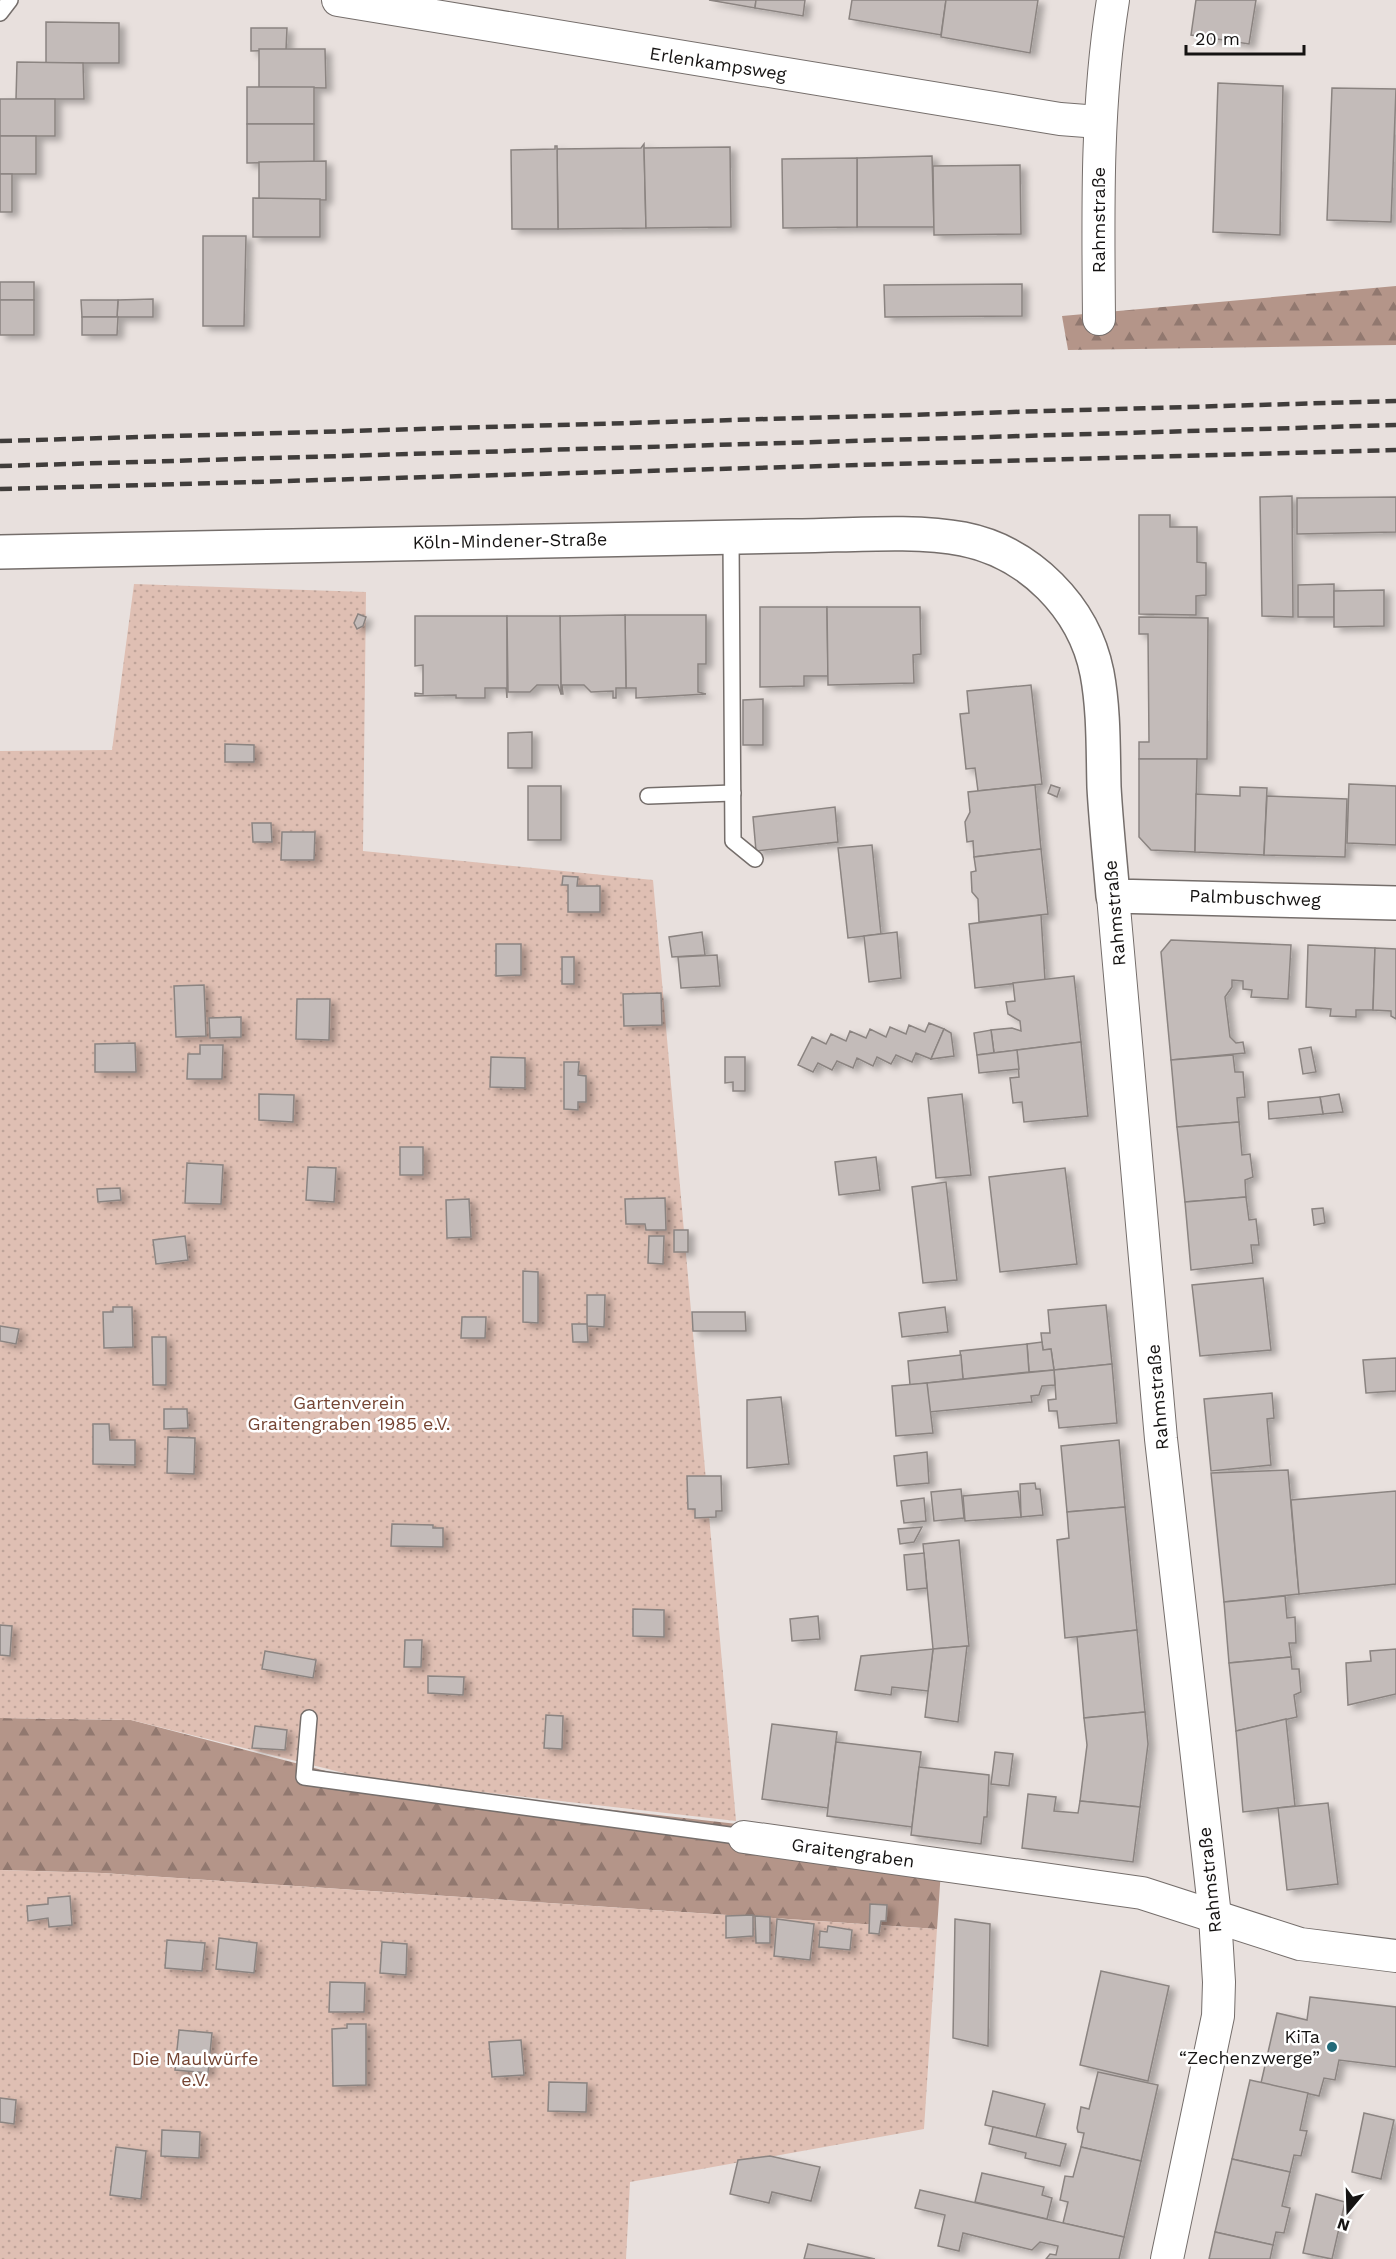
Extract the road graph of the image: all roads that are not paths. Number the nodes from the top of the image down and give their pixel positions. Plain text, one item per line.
1 (10, 0) edge
2 (338, 0) edge
3 (1113, 0) edge
4 (371, 3) edge
5 (0, 13) edge
6 (1100, 122) junction
7 (1100, 318) dead end
8 (731, 538) junction
9 (0, 552) edge
10 (1016, 559) joint
11 (733, 793) junction
12 (648, 796) dead end
13 (755, 859) dead end
14 (1113, 896) junction
15 (1396, 903) edge
16 (309, 1718) dead end
17 (744, 1837) joint
18 (1215, 1916) junction
19 (1396, 1956) edge
20 (1167, 2259) edge

1 - 5 lane
2 - 4 street, Erlenkampsweg
3 - 6 street, Rahmstraße
4 - 6 street, Erlenkampsweg
6 - 7 street, Rahmstraße
8 - 9 street, Köln-Mindener-Straße
8 - 10 street, Köln-Mindener-Straße
8 - 11 lane
10 - 14 street, Rahmstraße
11 - 12 lane
11 - 13 lane
14 - 15 street, Palmbuschweg
14 - 18 street, Rahmstraße
16 - 17 lane, Graitengraben
17 - 18 street, Graitengraben
18 - 19 street, Graitengraben
18 - 20 street, Rahmstraße

